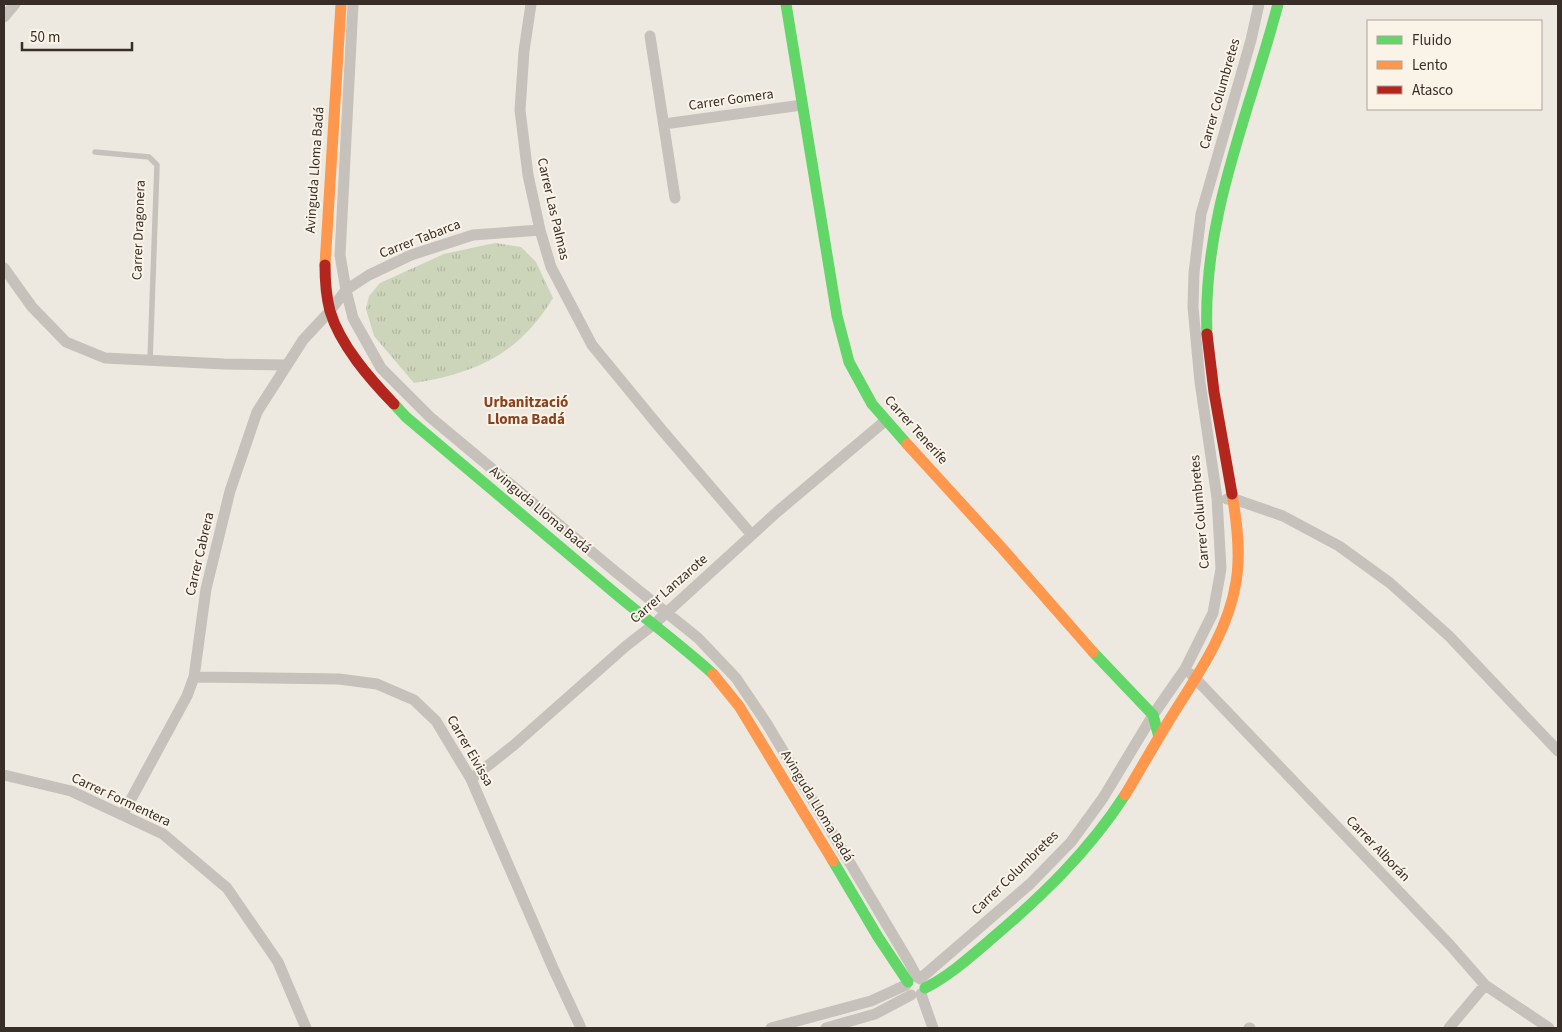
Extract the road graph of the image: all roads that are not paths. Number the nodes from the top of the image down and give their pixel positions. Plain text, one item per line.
1 (15, 4) edge
2 (341, 4) edge
3 (353, 4) edge
4 (531, 4) edge
5 (786, 4) edge
6 (1259, 4) edge
7 (1278, 4) edge
8 (4, 17) edge
9 (650, 36) dead end
10 (802, 105) junction
11 (664, 124) junction
12 (95, 152) dead end
13 (675, 198) dead end
14 (540, 230) junction
15 (4, 268) edge
16 (346, 290) junction
17 (330, 311) junction
18 (150, 361) junction
19 (286, 365) junction
20 (885, 422) junction
21 (1217, 498) junction
22 (1234, 499) junction
23 (751, 534) junction
24 (667, 613) junction
25 (653, 625) junction
26 (1185, 669) junction
27 (194, 677) junction
28 (1196, 678) junction
29 (1153, 715) junction
30 (1159, 737) junction
31 (1558, 751) edge
32 (4, 775) edge
33 (471, 779) junction
34 (123, 814) junction
35 (1485, 985) junction
36 (915, 986) junction
37 (306, 1028) edge
38 (582, 1028) edge
39 (771, 1028) edge
40 (826, 1028) edge
41 (933, 1028) edge
42 (1449, 1028) edge
43 (1549, 1028) edge

1 - 8 street
2 - 17 street, Avinguda Lloma Badá
3 - 16 street, Avinguda Lloma Badá
4 - 14 street, Carrer Las Palmas
5 - 10 street, Carrer Tenerife
6 - 21 street, Carrer Columbretes
7 - 22 street, Carrer Columbretes
9 - 11 street
10 - 11 street, Carrer Gomera
10 - 20 street, Carrer Tenerife
11 - 13 street
12 - 18 lane, Carrer Dragonera
14 - 16 street, Carrer Tabarca
14 - 23 street, Carrer Las Palmas
15 - 18 street
16 - 17 street, Carrer Tabarca
16 - 24 street, Avinguda Lloma Badá
17 - 19 street, Carrer Cabrera
17 - 25 street, Avinguda Lloma Badá
18 - 19 street
19 - 27 street, Carrer Cabrera
20 - 23 street, Carrer Lanzarote
20 - 29 street, Carrer Tenerife
21 - 22 street
21 - 26 street, Carrer Columbretes
22 - 28 street, Carrer Columbretes
22 - 31 street
23 - 24 street, Carrer Lanzarote
24 - 25 street, Carrer Lanzarote
24 - 36 street, Avinguda Lloma Badá
25 - 33 street, Carrer Lanzarote
25 - 36 street, Avinguda Lloma Badá
26 - 28 street, Carrer Alborán
26 - 29 street, Carrer Columbretes
27 - 33 street, Carrer Eivissa
27 - 34 street, Carrer Cabrera
28 - 30 street, Carrer Columbretes
28 - 35 street, Carrer Alborán
29 - 30 street
29 - 36 street, Carrer Columbretes
30 - 36 street, Carrer Columbretes
32 - 34 street, Carrer Formentera
33 - 38 street, Carrer Eivissa
34 - 37 street, Carrer Formentera
35 - 42 street
35 - 43 street, Carrer Alborán
36 - 39 street
36 - 40 street
36 - 41 street

